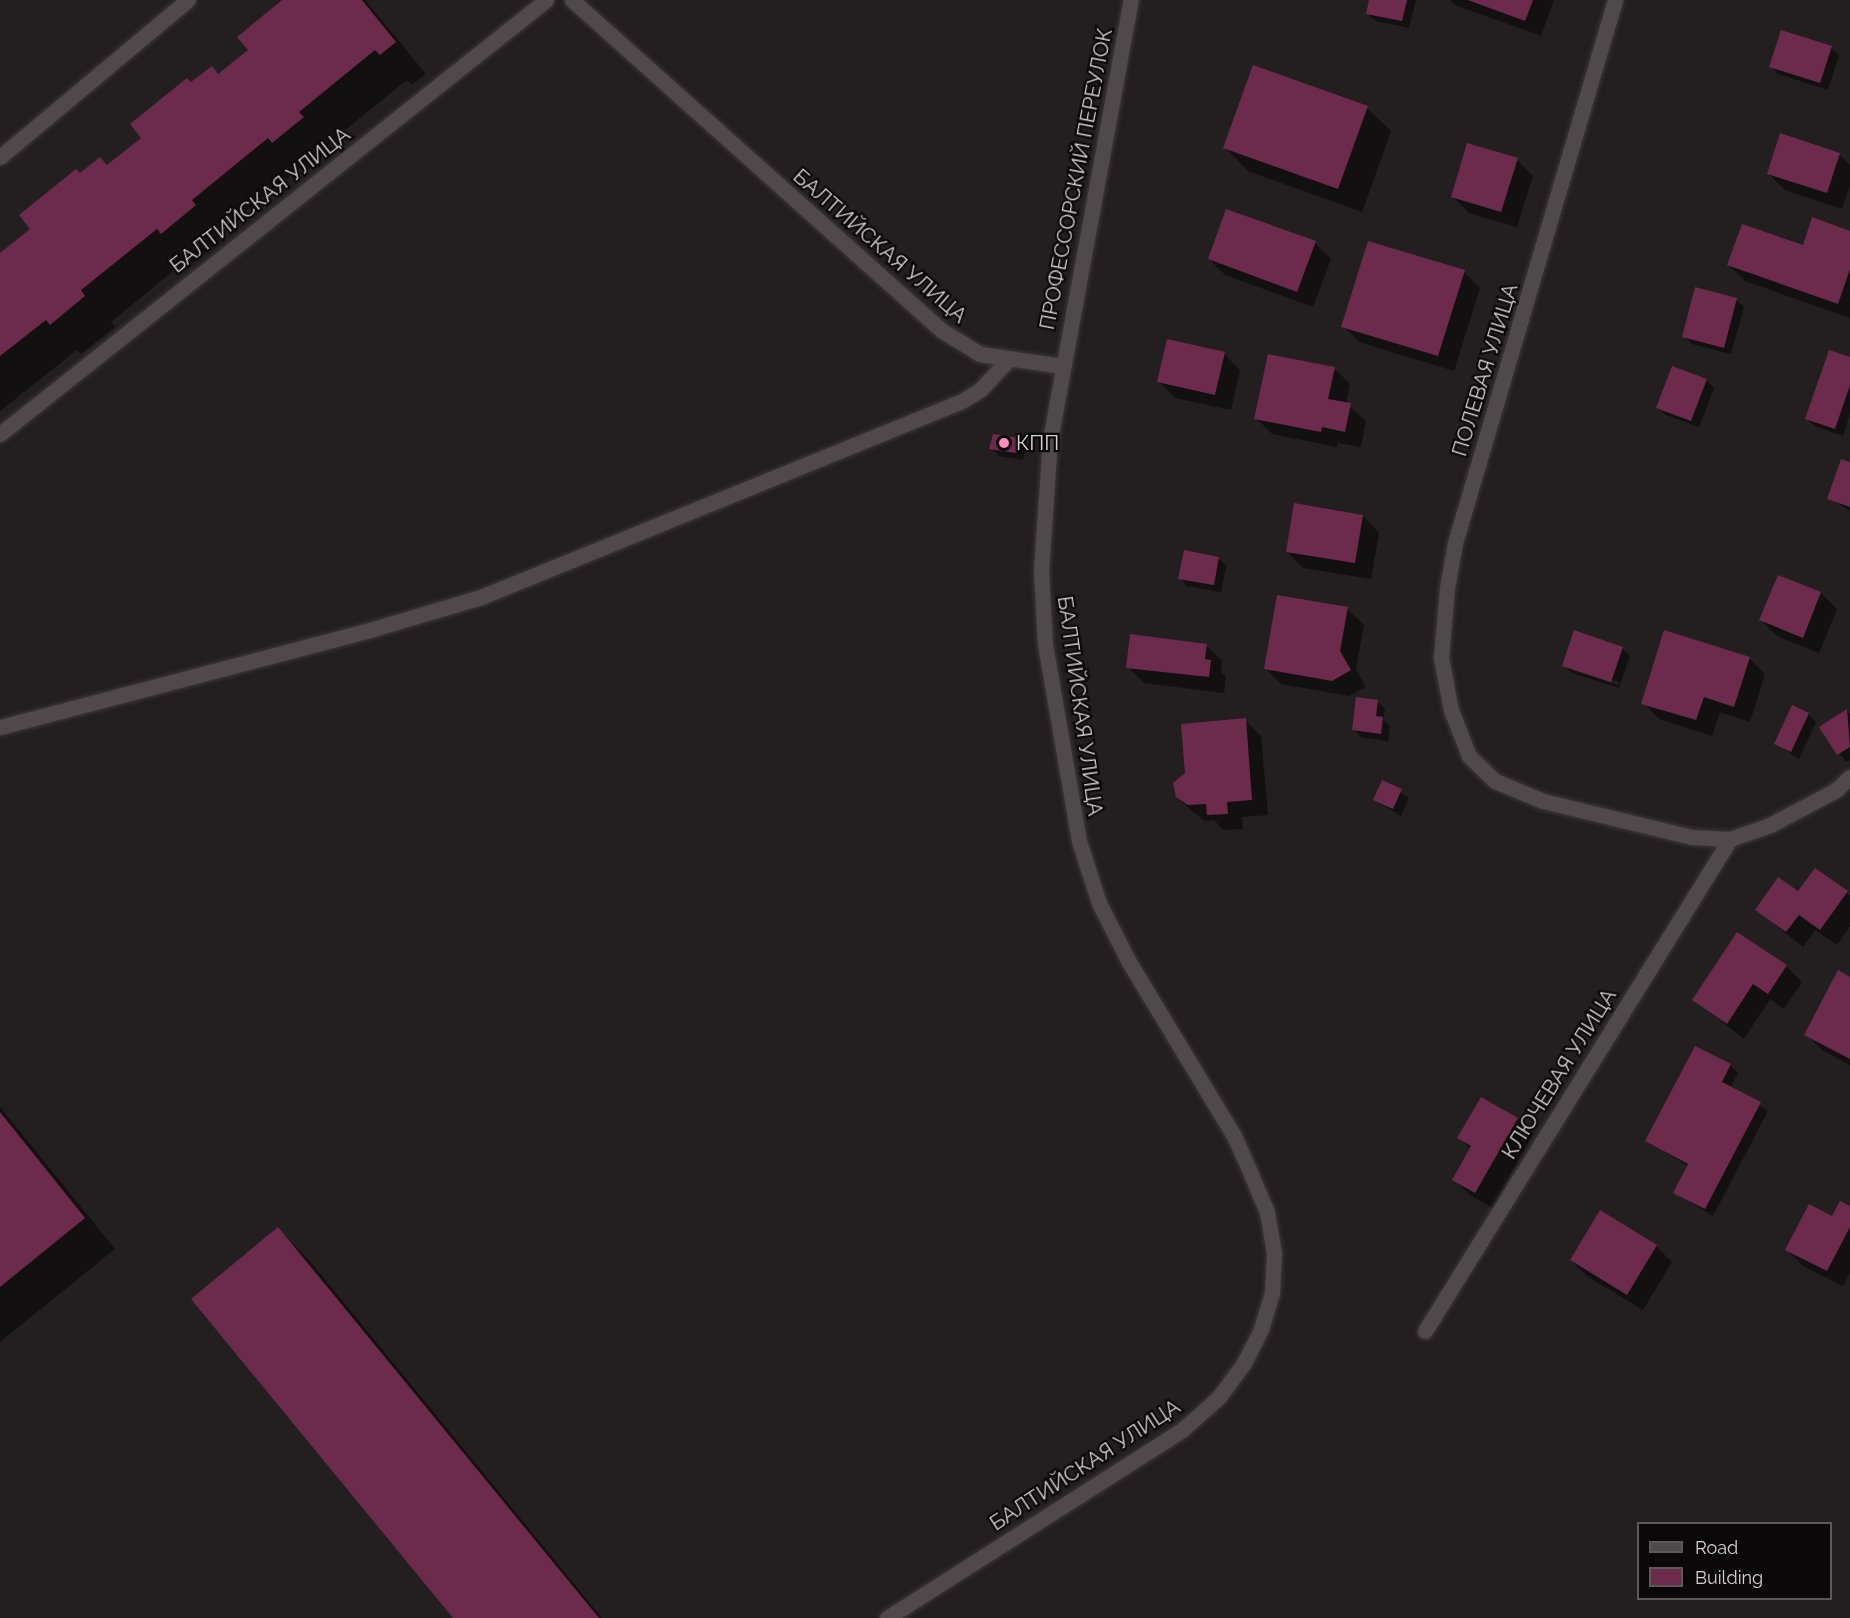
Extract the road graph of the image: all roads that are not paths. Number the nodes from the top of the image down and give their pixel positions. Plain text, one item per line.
1 (188, 0) edge
2 (546, 0) edge
3 (572, 0) edge
4 (1131, 0) edge
5 (1615, 0) edge
6 (0, 157) edge
7 (1007, 361) junction
8 (1062, 366) junction
9 (0, 434) edge
10 (0, 727) edge
11 (1850, 777) edge
12 (1730, 838) junction
13 (1425, 1331) dead end
14 (887, 1618) edge

1 - 6 street
2 - 9 street, БАЛТИЙСКАЯ УЛИЦА
3 - 7 street, БАЛТИЙСКАЯ УЛИЦА
4 - 8 street, ПРОФЕССОРСКИЙ ПЕРЕУЛОК
5 - 12 street, ПОЛЕВАЯ УЛИЦА
7 - 8 street, БАЛТИЙСКАЯ УЛИЦА
7 - 10 street
8 - 14 street, БАЛТИЙСКАЯ УЛИЦА
11 - 12 street
12 - 13 street, КЛЮЧЕВАЯ УЛИЦА

